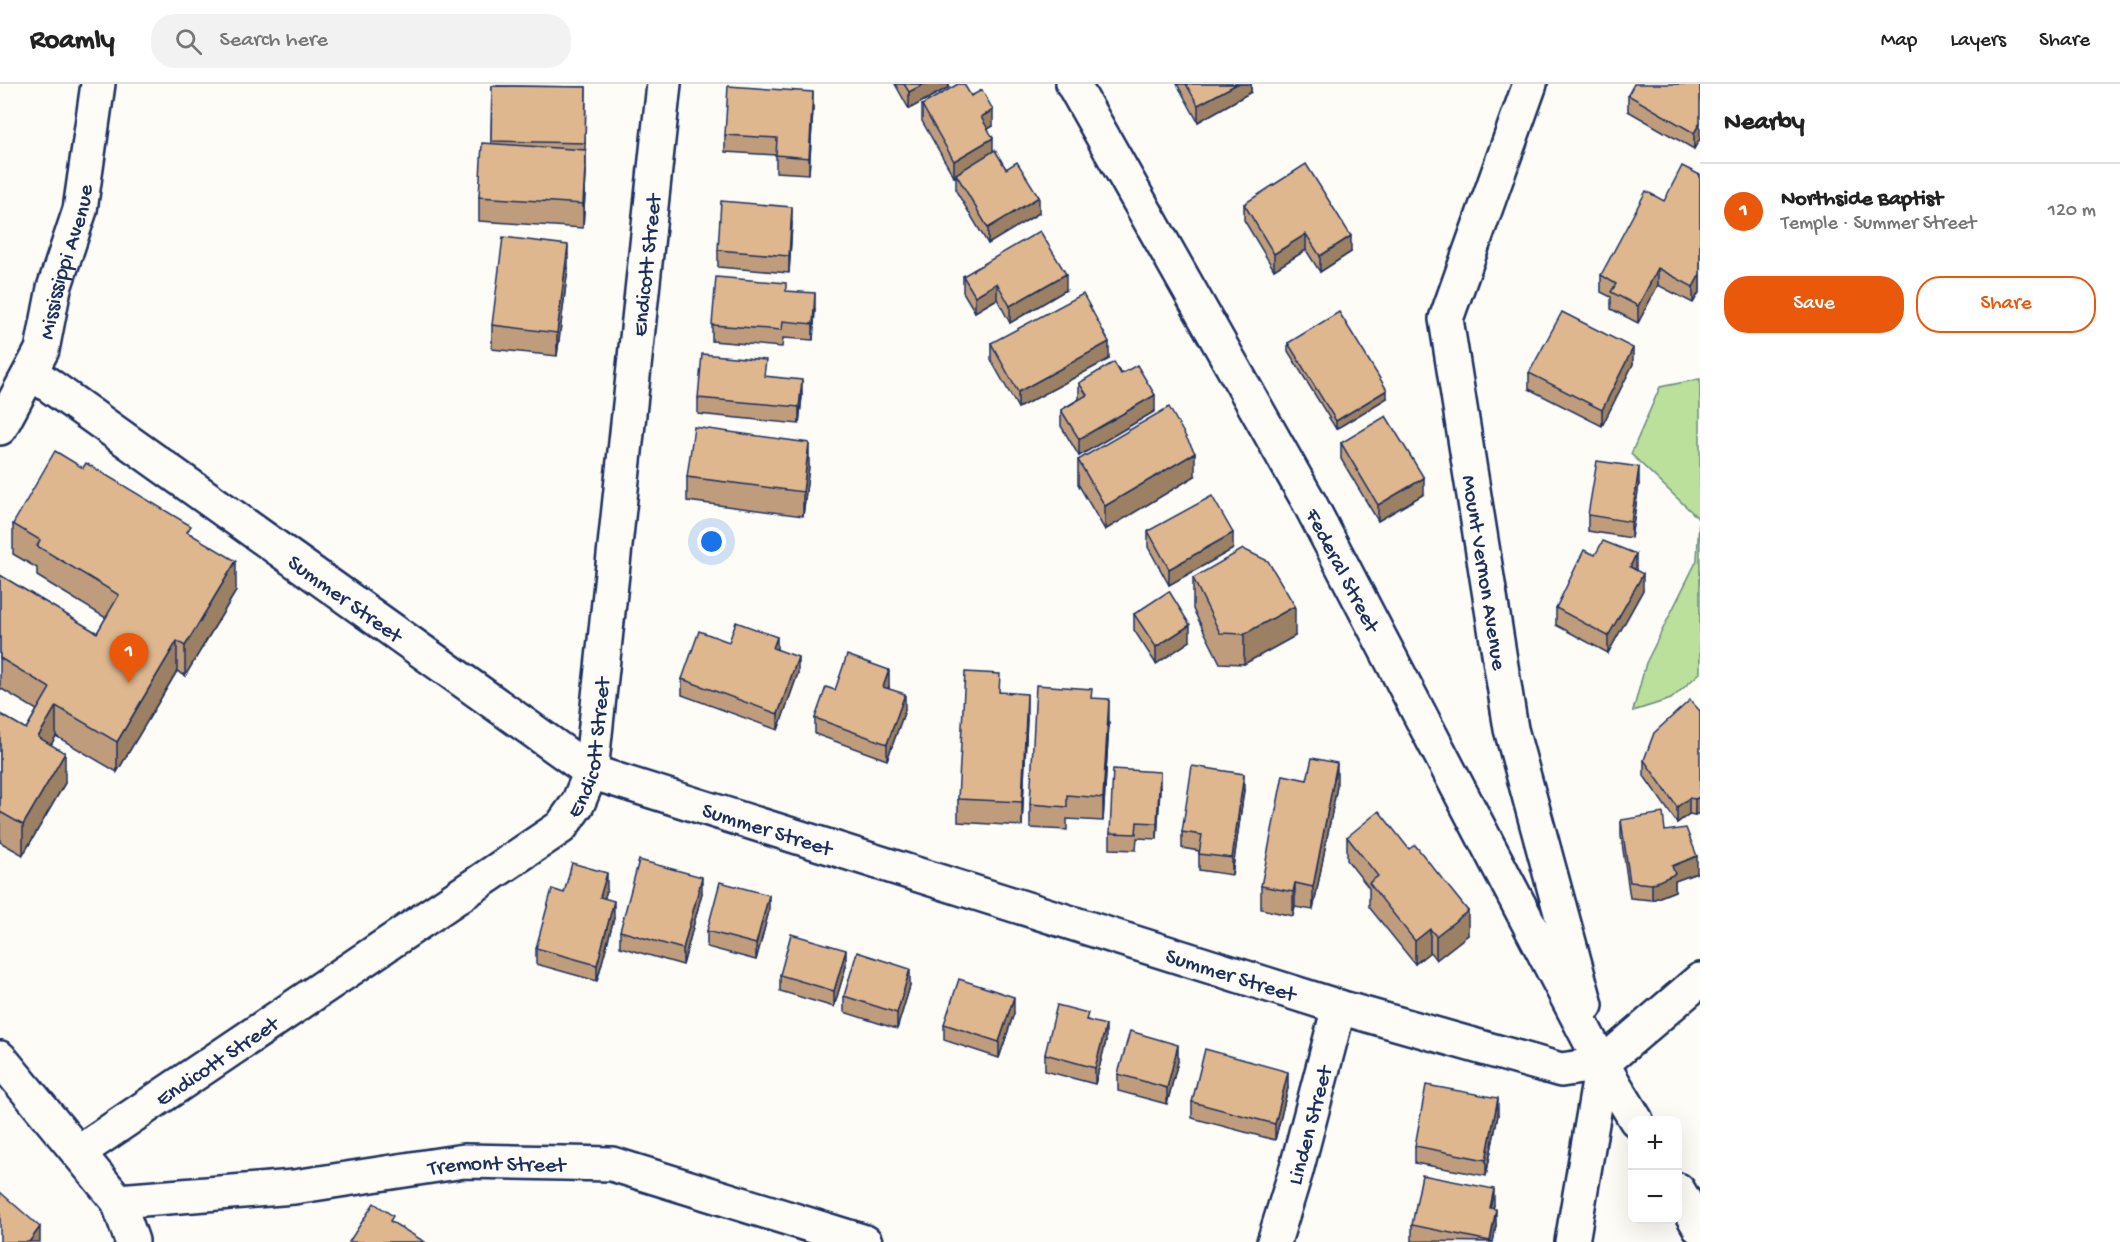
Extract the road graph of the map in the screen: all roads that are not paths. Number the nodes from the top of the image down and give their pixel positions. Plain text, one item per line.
1 (98, 84) edge
2 (664, 84) edge
3 (1073, 84) edge
4 (1526, 86) edge
5 (32, 373) junction
6 (0, 428) edge
7 (591, 772) junction
8 (1700, 980) edge
9 (1339, 1007) junction
10 (0, 1058) edge
11 (1602, 1064) junction
12 (1634, 1116) edge
13 (79, 1152) junction
14 (1682, 1198) edge
15 (118, 1202) junction
16 (1700, 1228) edge
17 (132, 1242) edge
18 (865, 1242) edge
19 (1274, 1242) edge
20 (1572, 1242) edge

1 - 5 street, Mississippi Avenue
2 - 7 street, Endicott Street
3 - 11 street, Federal Street
4 - 11 street, Mount Vernon Avenue
5 - 6 street, Mississippi Avenue
5 - 7 street, Summer Street
7 - 9 street, Summer Street
7 - 13 street, Endicott Street
8 - 11 street
9 - 11 street, Summer Street
9 - 19 street, Linden Street
10 - 13 street
11 - 12 street
11 - 20 street
13 - 15 street
14 - 16 street
15 - 17 street
15 - 18 street, Tremont Street

